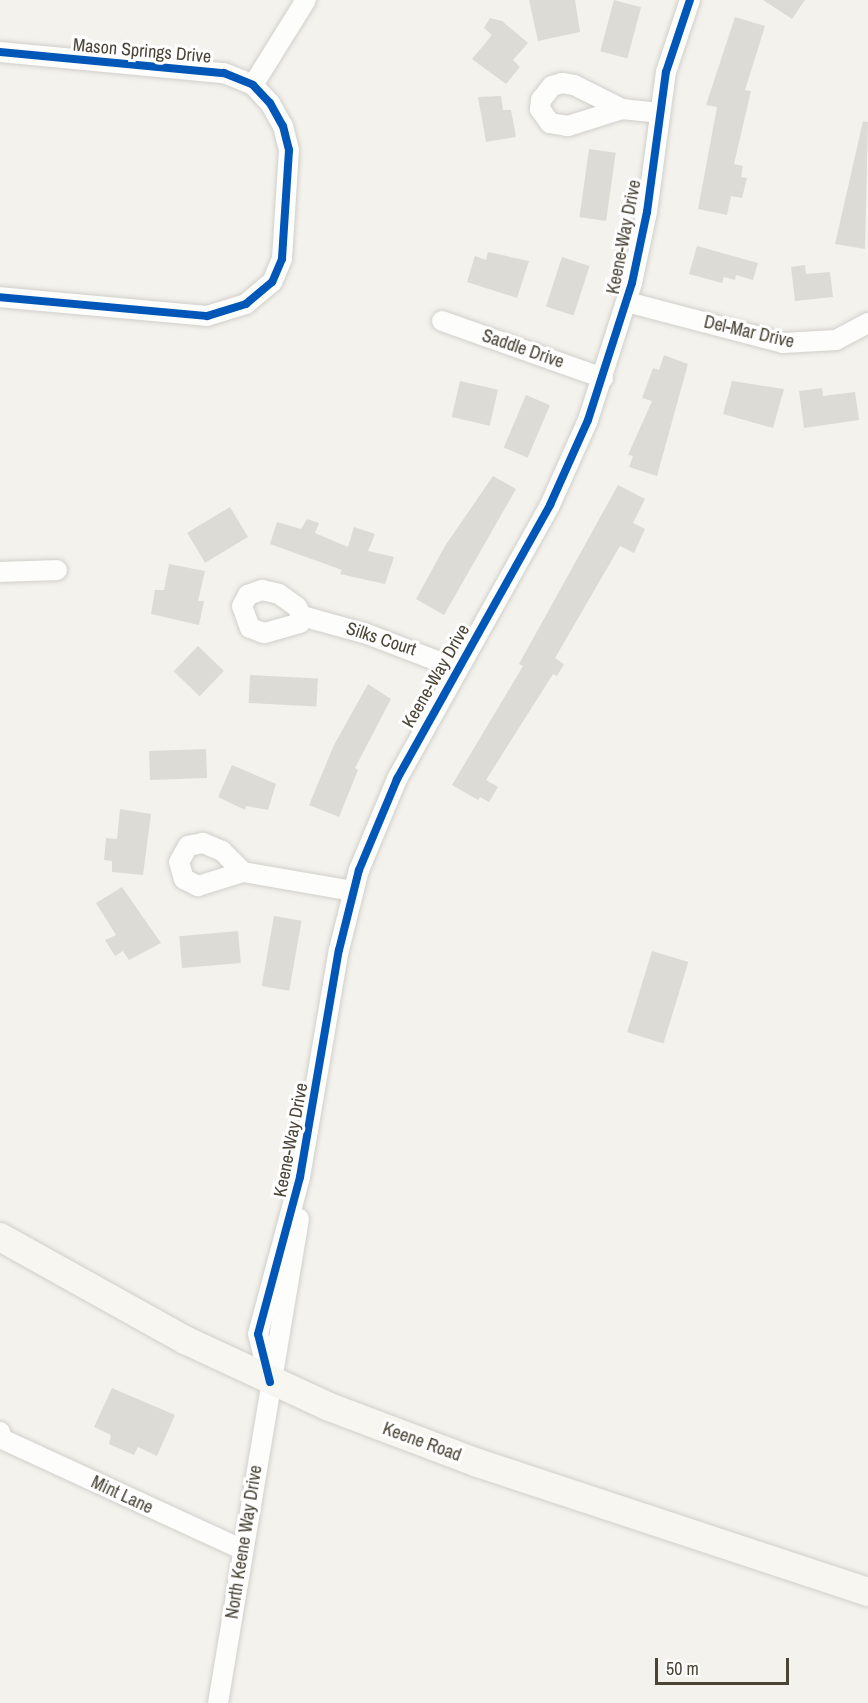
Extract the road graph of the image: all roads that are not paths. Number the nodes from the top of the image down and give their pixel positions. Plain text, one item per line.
1 (306, 0) edge
2 (690, 0) edge
3 (0, 52) edge
4 (253, 85) junction
5 (622, 109) dead end
6 (659, 113) junction
7 (0, 297) edge
8 (627, 302) junction
9 (442, 321) dead end
10 (868, 323) edge
11 (603, 378) junction
12 (57, 570) dead end
13 (0, 572) edge
14 (303, 616) dead end
15 (458, 669) junction
16 (243, 872) dead end
17 (353, 891) junction
18 (0, 1237) edge
19 (270, 1382) junction
20 (1, 1438) edge
21 (243, 1550) junction
22 (868, 1592) edge
23 (218, 1703) edge

1 - 4 street
2 - 6 street, Keene-Way Drive
3 - 4 street, Mason Springs Drive
4 - 7 street
5 - 6 street
6 - 8 street, Keene-Way Drive
8 - 10 street, Del-Mar Drive
8 - 11 street, Keene-Way Drive
9 - 11 street, Saddle Drive
11 - 15 street, Keene-Way Drive
12 - 13 street
14 - 15 street, Silks Court
15 - 17 street, Keene-Way Drive
16 - 17 street
17 - 19 street, Keene-Way Drive
18 - 19 main road, Keene Road
19 - 21 street, North Keene Way Drive
19 - 22 main road, Keene Road
20 - 21 street, Mint Lane
21 - 23 street, North Keene Way Drive

